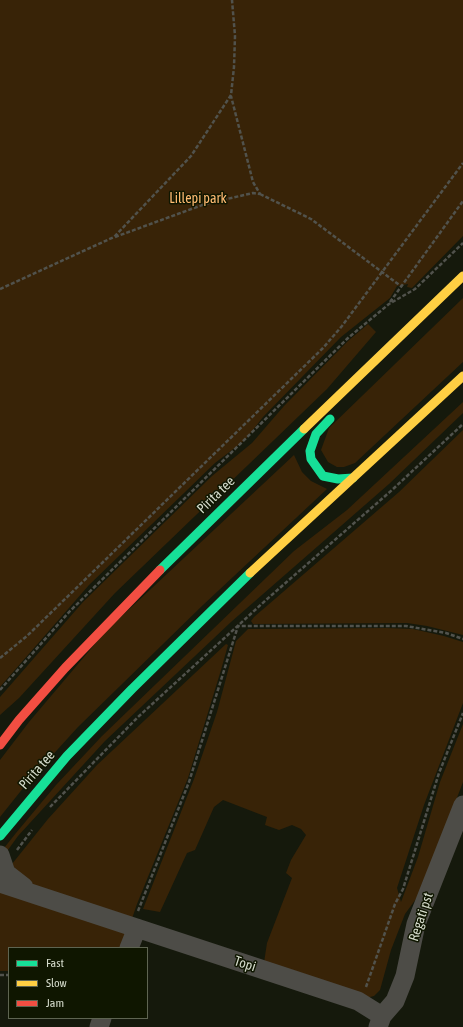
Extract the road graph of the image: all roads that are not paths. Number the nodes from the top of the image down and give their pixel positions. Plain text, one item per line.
1 (463, 276) edge
2 (463, 376) edge
3 (354, 382) junction
4 (349, 400) dead end
5 (338, 411) dead end
6 (353, 478) junction
7 (0, 745) edge
8 (463, 806) edge
9 (0, 836) edge
10 (1, 869) edge
11 (136, 923) junction
12 (129, 947) edge
13 (380, 1022) edge

1 - 3 main road, Pirita tee
2 - 6 main road, Pirita tee
3 - 4 main road
3 - 7 main road, Pirita tee
5 - 6 main road
6 - 9 main road, Pirita tee
8 - 13 street, Regati pst
10 - 11 street, Topi
11 - 12 street
11 - 13 street, Topi

